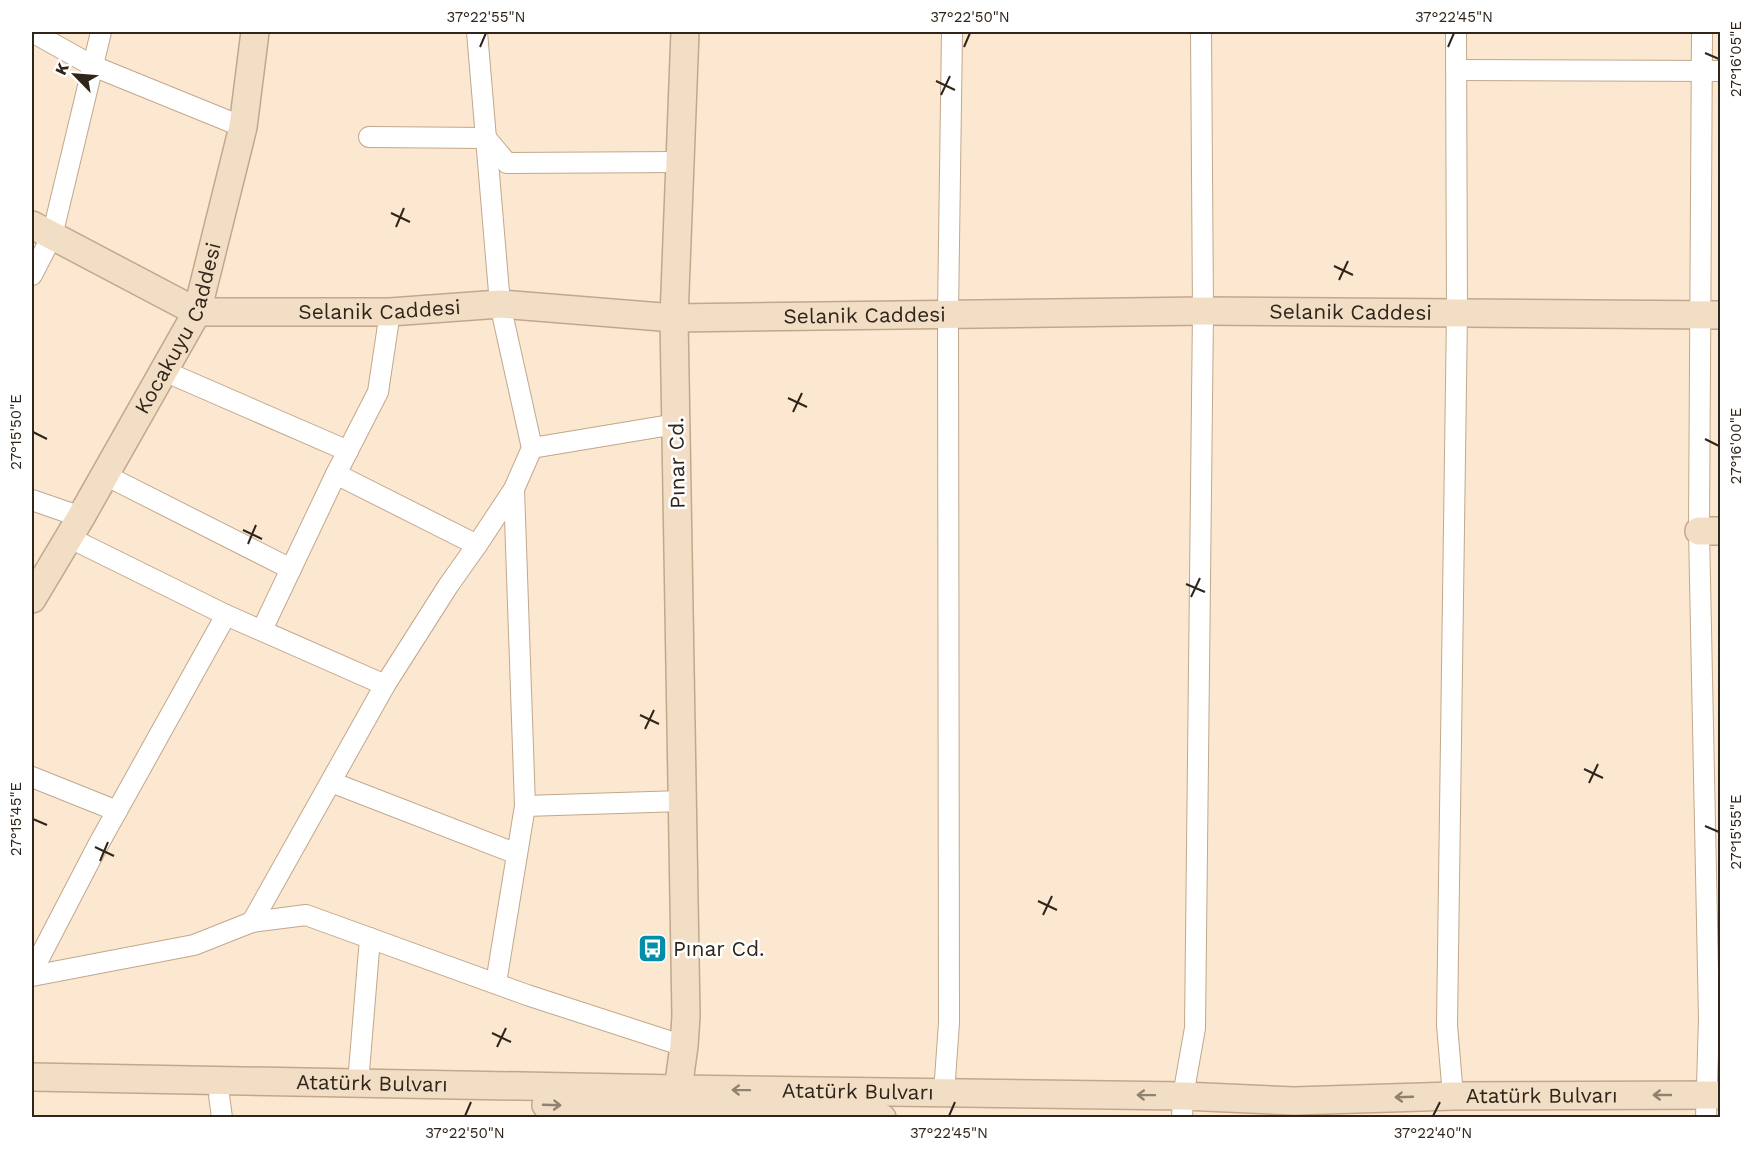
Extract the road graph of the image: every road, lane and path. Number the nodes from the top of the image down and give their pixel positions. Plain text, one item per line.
1 (32, 32) edge
2 (101, 32) edge
3 (255, 32) edge
4 (477, 32) edge
5 (685, 32) edge
6 (952, 32) edge
7 (1201, 32) edge
8 (1456, 32) edge
9 (1702, 32) edge
10 (93, 66) junction
11 (1456, 70) junction
12 (1711, 71) edge
13 (243, 127) junction
14 (369, 137) dead end
15 (486, 138) junction
16 (680, 162) junction
17 (42, 230) edge
18 (32, 275) edge
19 (500, 304) junction
20 (1203, 311) junction
21 (197, 312) junction
22 (390, 312) junction
23 (1457, 313) junction
24 (948, 314) junction
25 (1710, 315) edge
26 (675, 318) junction
27 (164, 371) junction
28 (676, 424) junction
29 (532, 448) junction
30 (348, 451) junction
31 (336, 474) junction
32 (105, 475) junction
33 (514, 489) junction
34 (32, 500) edge
35 (74, 527) junction
36 (1710, 531) edge
37 (477, 546) junction
38 (291, 569) junction
39 (32, 599) edge
40 (226, 615) junction
41 (262, 630) junction
42 (385, 685) junction
43 (32, 777) edge
44 (331, 782) junction
45 (682, 801) junction
46 (525, 806) junction
47 (117, 811) junction
48 (517, 854) junction
49 (252, 922) junction
50 (370, 938) junction
51 (32, 974) edge
52 (496, 983) junction
53 (684, 1046) junction
54 (32, 1077) edge
55 (358, 1083) junction
56 (944, 1093) junction
57 (32, 1094) edge
58 (1453, 1096) junction
59 (1711, 1103) edge
60 (681, 1105) edge
61 (220, 1106) edge
62 (1182, 1107) edge
63 (882, 1118) edge

1 - 10 street
2 - 10 street
3 - 13 street, Kocakuyu Caddesi
4 - 15 street
5 - 16 street, Pınar Cd.
6 - 24 street
7 - 20 street
8 - 11 street
9 - 12 street
10 - 13 street
10 - 17 street
11 - 12 street
11 - 23 street
12 - 25 street
13 - 21 street, Kocakuyu Caddesi
14 - 15 street
15 - 16 street
15 - 19 street
16 - 26 street, Pınar Cd.
17 - 18 street
17 - 21 street, Selanik Caddesi
19 - 22 street, Selanik Caddesi
19 - 26 street, Selanik Caddesi
19 - 29 street
20 - 23 street, Selanik Caddesi
20 - 24 street, Selanik Caddesi
20 - 62 street
21 - 22 street, Selanik Caddesi
21 - 27 street, Kocakuyu Caddesi
22 - 30 street
23 - 25 street, Selanik Caddesi
23 - 58 street
24 - 26 street, Selanik Caddesi
24 - 56 street
25 - 36 street
26 - 28 street, Pınar Cd.
27 - 30 street
27 - 32 street, Kocakuyu Caddesi
28 - 29 street
28 - 45 street, Pınar Cd.
29 - 33 street
30 - 31 street
31 - 37 street
31 - 38 street
32 - 35 street, Kocakuyu Caddesi
32 - 38 street
33 - 37 street
33 - 46 street
34 - 35 street
35 - 39 street, Kocakuyu Caddesi
35 - 40 street
36 - 59 street
37 - 42 street
38 - 41 street
40 - 41 street
40 - 47 street
41 - 42 street
42 - 44 street
43 - 47 street
44 - 48 street
44 - 49 street
45 - 46 street
45 - 53 street, Pınar Cd.
46 - 48 street
47 - 51 street
48 - 52 street
49 - 50 street
49 - 51 street
50 - 52 street
50 - 55 street
52 - 53 street
53 - 60 street, Pınar Cd.
54 - 55 street, Atatürk Bulvarı
55 - 60 street, Atatürk Bulvarı
56 -> 60 street, Atatürk Bulvarı
62 -> 56 street, Atatürk Bulvarı
57 - 61 street, Atatürk Bulvarı
59 -> 58 street, Atatürk Bulvarı
58 -> 62 street, Atatürk Bulvarı
61 -> 60 street, Atatürk Bulvarı
60 - 63 street, Atatürk Bulvarı

